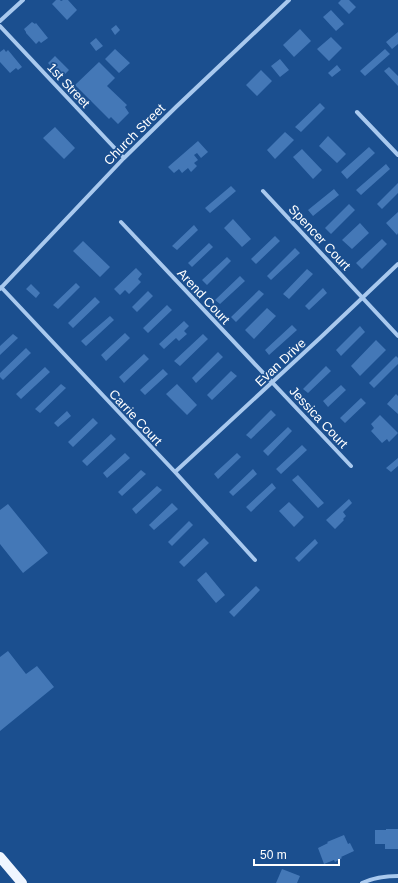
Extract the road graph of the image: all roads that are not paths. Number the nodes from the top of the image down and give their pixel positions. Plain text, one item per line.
1 (23, 0) edge
2 (289, 0) edge
3 (0, 21) edge
4 (0, 26) edge
5 (358, 112) dead end
6 (398, 155) edge
7 (124, 158) junction
8 (263, 191) dead end
9 (121, 222) dead end
10 (398, 264) edge
11 (1, 288) edge
12 (362, 298) junction
13 (398, 336) edge
14 (272, 382) junction
15 (351, 466) dead end
16 (174, 472) junction
17 (255, 560) dead end
18 (0, 857) edge
19 (398, 876) edge
20 (22, 883) edge
21 (362, 883) edge

1 - 3 street
2 - 7 street, Church Street
4 - 7 street, 1st Street
5 - 6 street
7 - 11 street, Church Street
8 - 12 street, Spencer Court
9 - 14 street, Arend Court
10 - 12 street, Evan Drive
11 - 16 street, Carrie Court
12 - 13 street, Spencer Court
12 - 14 street, Evan Drive
14 - 15 street, Jessica Court
14 - 16 street, Evan Drive
16 - 17 street, Carrie Court
18 - 20 main road
19 - 21 street

